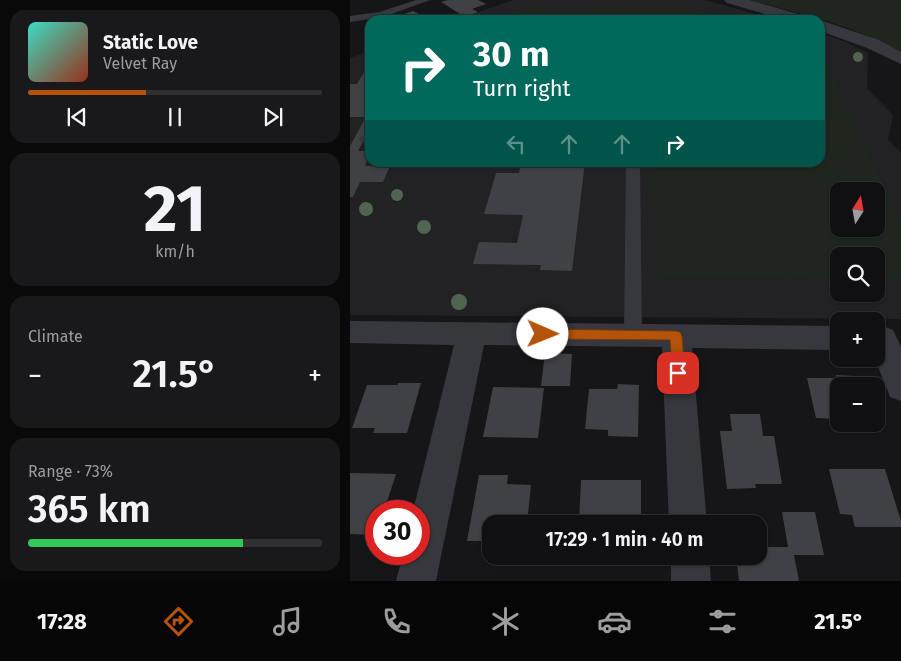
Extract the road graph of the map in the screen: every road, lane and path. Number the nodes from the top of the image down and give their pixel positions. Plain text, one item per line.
1 (425, 0) edge
2 (732, 0) edge
3 (380, 15) edge
4 (785, 15) edge
5 (365, 17) edge
6 (350, 19) edge
7 (825, 27) edge
8 (901, 59) edge
9 (633, 167) edge
10 (350, 332) edge
11 (472, 333) junction
12 (633, 335) junction
13 (676, 336) junction
14 (830, 338) edge
15 (887, 338) edge
16 (901, 388) edge
17 (687, 515) edge
18 (690, 565) edge
19 (416, 581) edge
20 (691, 581) edge

1 - 3 lane
2 - 4 street
5 - 6 lane
7 - 8 street
9 - 12 lane
10 - 11 street
11 - 12 street
11 - 19 street
12 - 13 street
13 - 14 street
13 - 17 street
15 - 16 street
18 - 20 street

